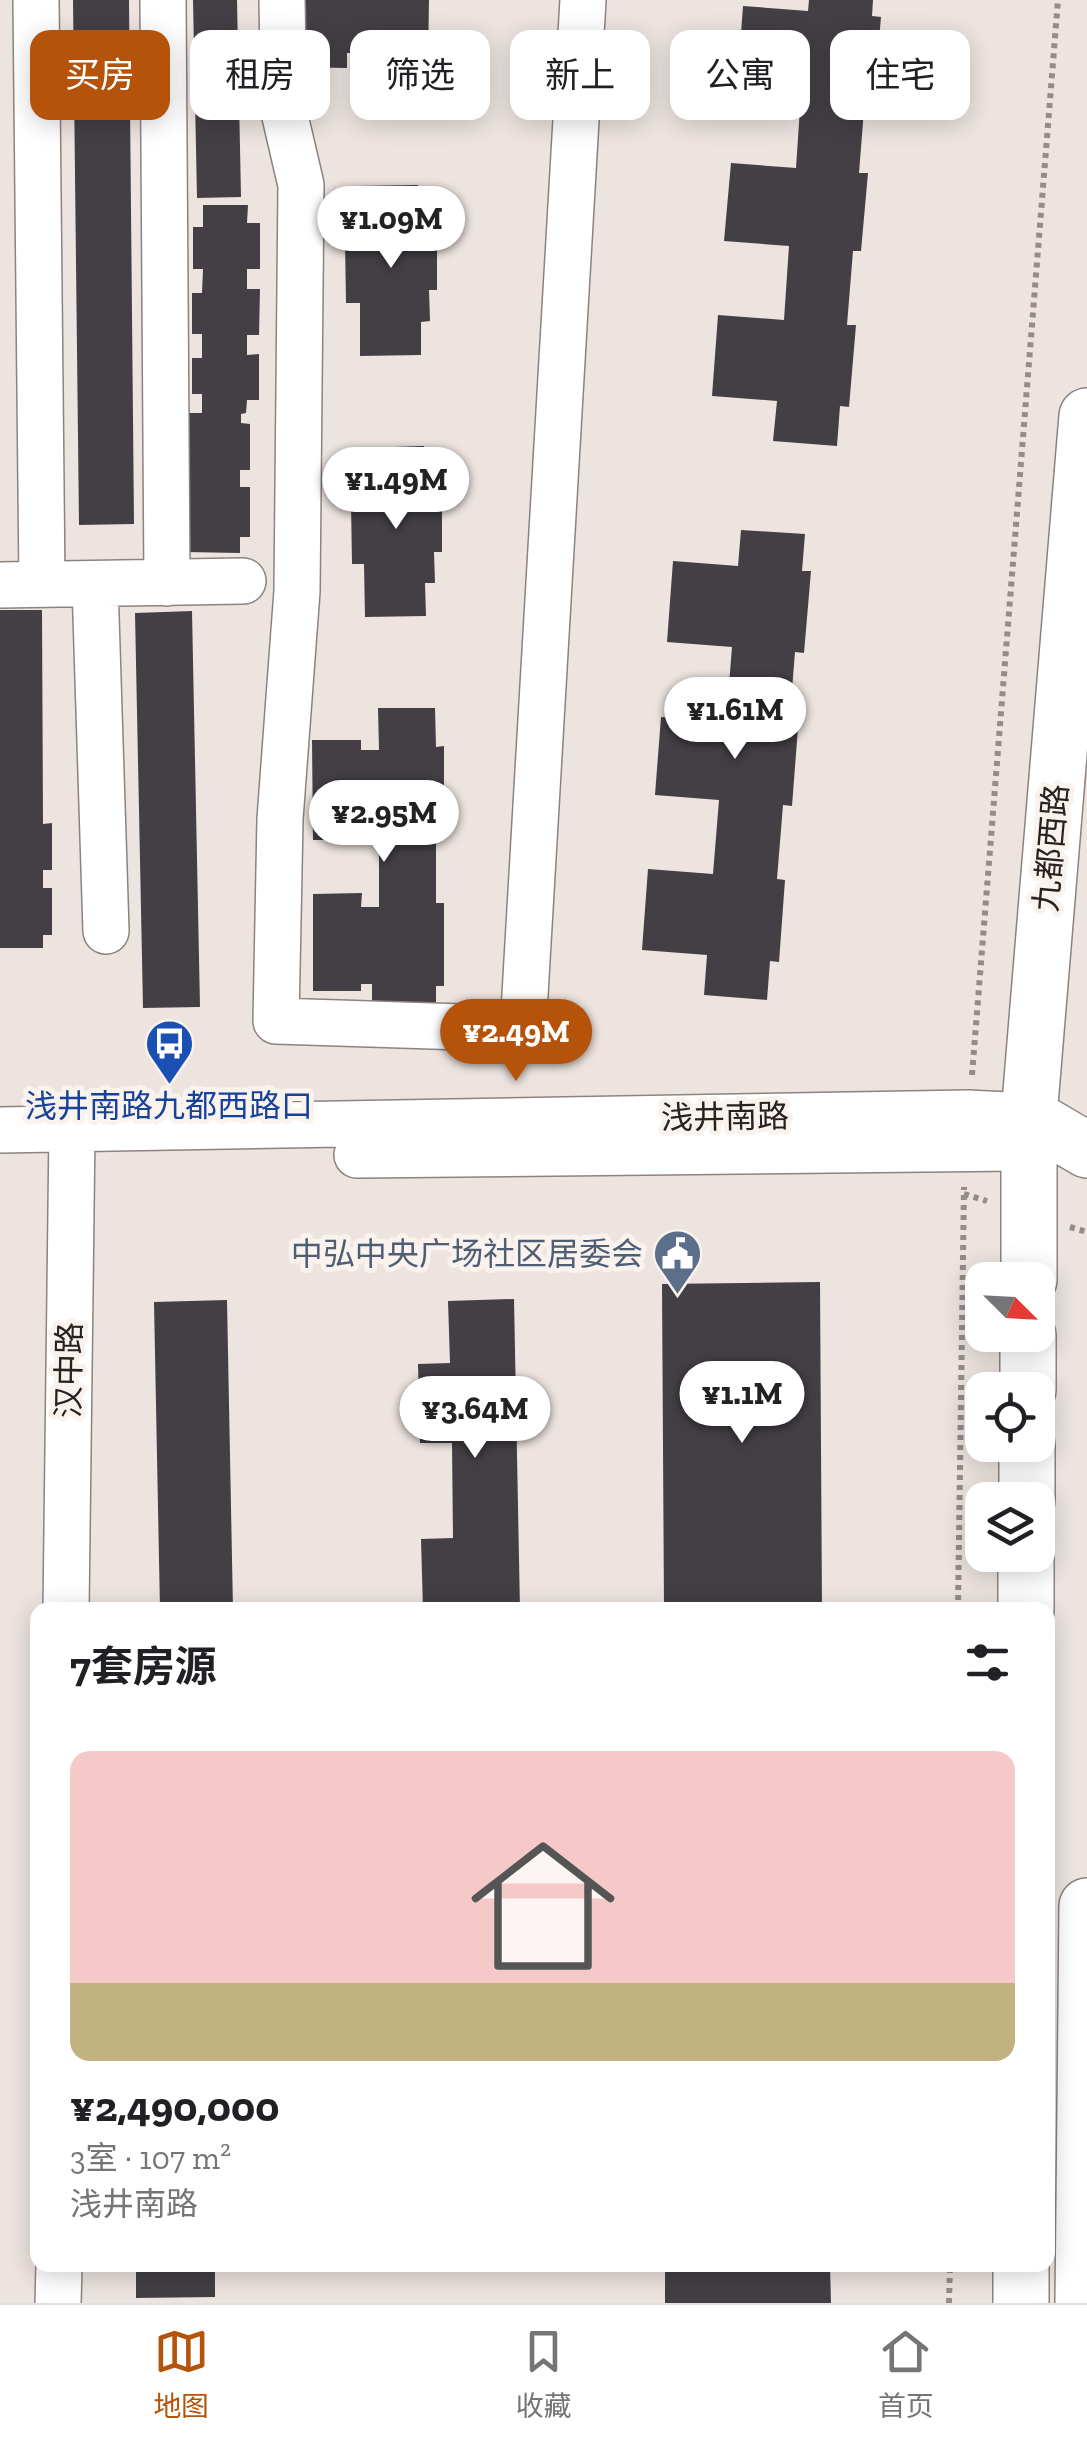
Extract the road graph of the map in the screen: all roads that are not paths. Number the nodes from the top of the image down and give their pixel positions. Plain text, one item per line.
1 (36, 0) edge
2 (163, 0) edge
3 (282, 0) edge
4 (583, 0) edge
5 (19, 209) edge
6 (1087, 416) edge
7 (243, 582) dead end
8 (167, 583) junction
9 (96, 584) junction
10 (21, 585) edge
11 (106, 932) dead end
12 (0, 1130) edge
13 (1029, 1132) junction
14 (72, 1144) junction
15 (1087, 1152) edge
16 (0, 1160) edge
17 (1028, 1262) edge
18 (1026, 1572) edge
19 (66, 1602) edge
20 (1026, 1602) edge
21 (1087, 1906) edge
22 (59, 2272) edge
23 (1021, 2272) edge
24 (58, 2303) edge
25 (1020, 2303) edge
26 (1083, 2303) edge

1 - 5 street
2 - 8 street
3 - 4 street
5 - 10 street
6 - 13 main road, 九都西路
7 - 8 street
8 - 9 street
9 - 10 street
9 - 11 street
12 - 14 street, 浅井南路
13 - 14 street, 浅井南路
13 - 15 main road
13 - 17 main road, 九都西路
14 - 16 street, 浅井南路
14 - 19 street, 汉中路
18 - 20 main road
21 - 26 main road
22 - 24 street
23 - 25 main road

